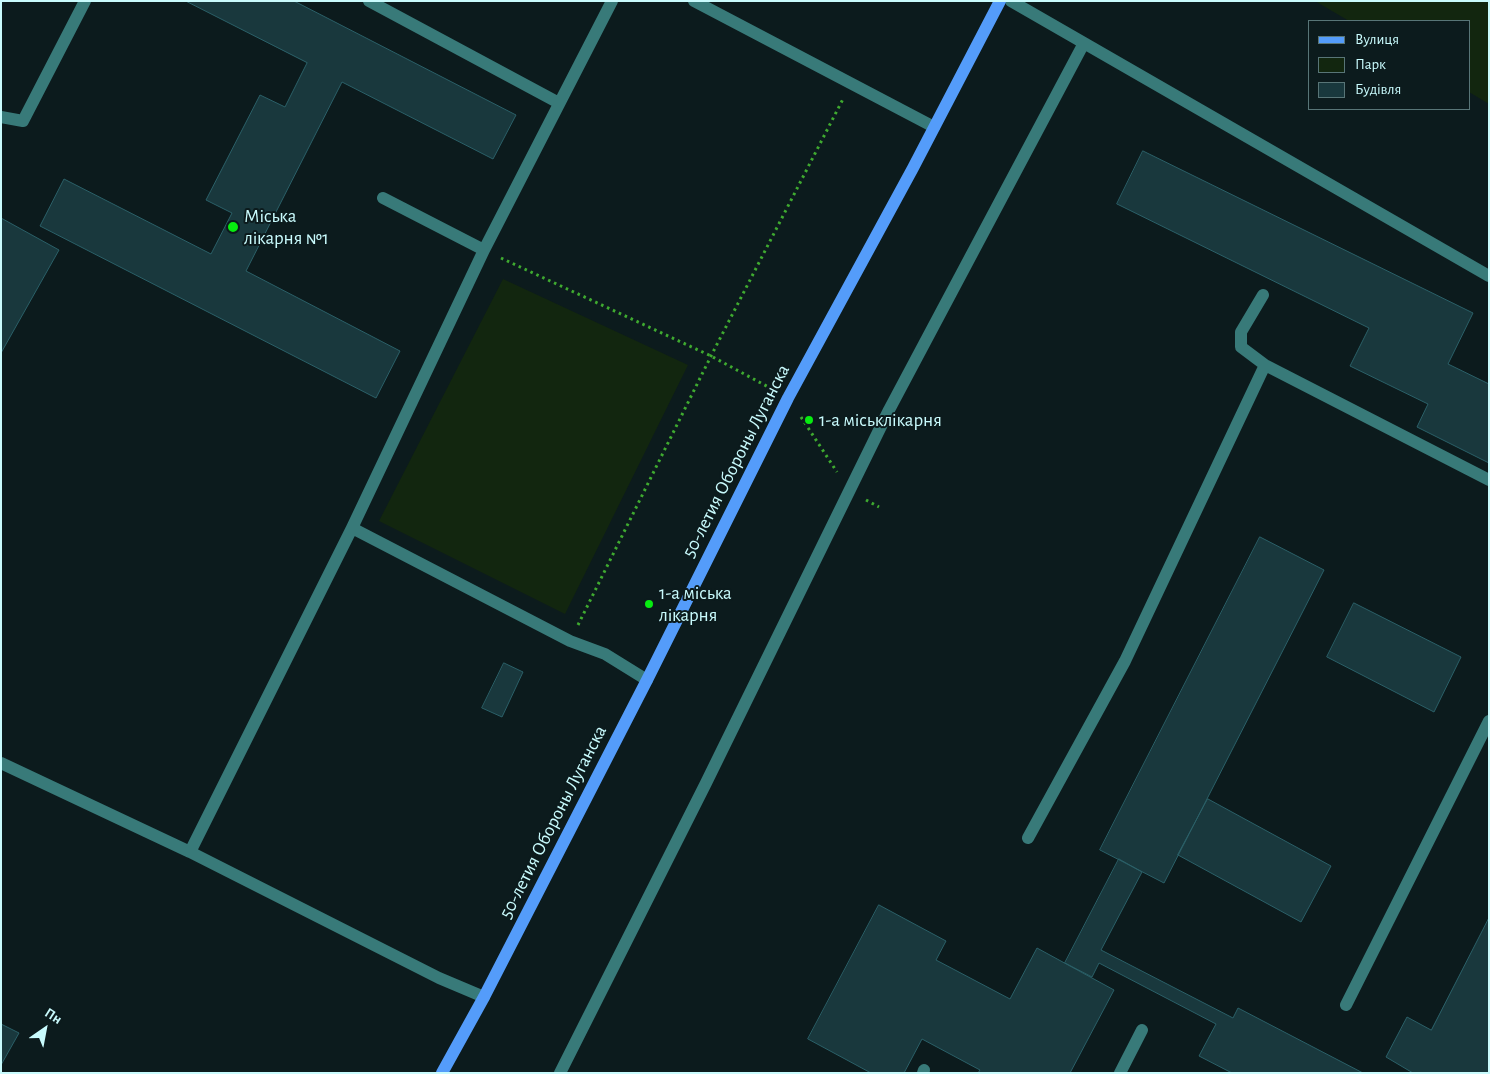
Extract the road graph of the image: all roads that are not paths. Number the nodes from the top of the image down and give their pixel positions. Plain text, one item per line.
1 (85, 1) edge
2 (369, 1) edge
3 (612, 1) edge
4 (694, 1) edge
5 (1000, 1) edge
6 (1011, 1) edge
7 (1084, 43) junction
8 (558, 103) junction
9 (1, 116) edge
10 (934, 127) junction
11 (383, 198) dead end
12 (484, 250) junction
13 (1489, 276) edge
14 (1264, 295) dead end
15 (1265, 365) junction
16 (1489, 480) edge
17 (352, 528) junction
18 (647, 680) junction
19 (1489, 720) edge
20 (1, 763) edge
21 (1028, 838) dead end
22 (190, 852) junction
23 (484, 997) junction
24 (1346, 1005) dead end
25 (1142, 1030) dead end
26 (442, 1073) edge
27 (560, 1073) edge
28 (1120, 1073) edge

1 - 9 street
2 - 8 street
3 - 8 street
4 - 10 street
5 - 10 main road, 50-летия Обороны Луганска
6 - 7 street
7 - 13 street
7 - 27 street
8 - 12 street
10 - 18 main road, 50-летия Обороны Луганска
11 - 12 street
12 - 17 street
14 - 15 street
15 - 16 street
15 - 21 street
17 - 18 street
17 - 22 street
18 - 23 main road, 50-летия Обороны Луганска
19 - 24 street
20 - 22 street
22 - 23 street
23 - 26 main road, 50-летия Обороны Луганска
25 - 28 street

